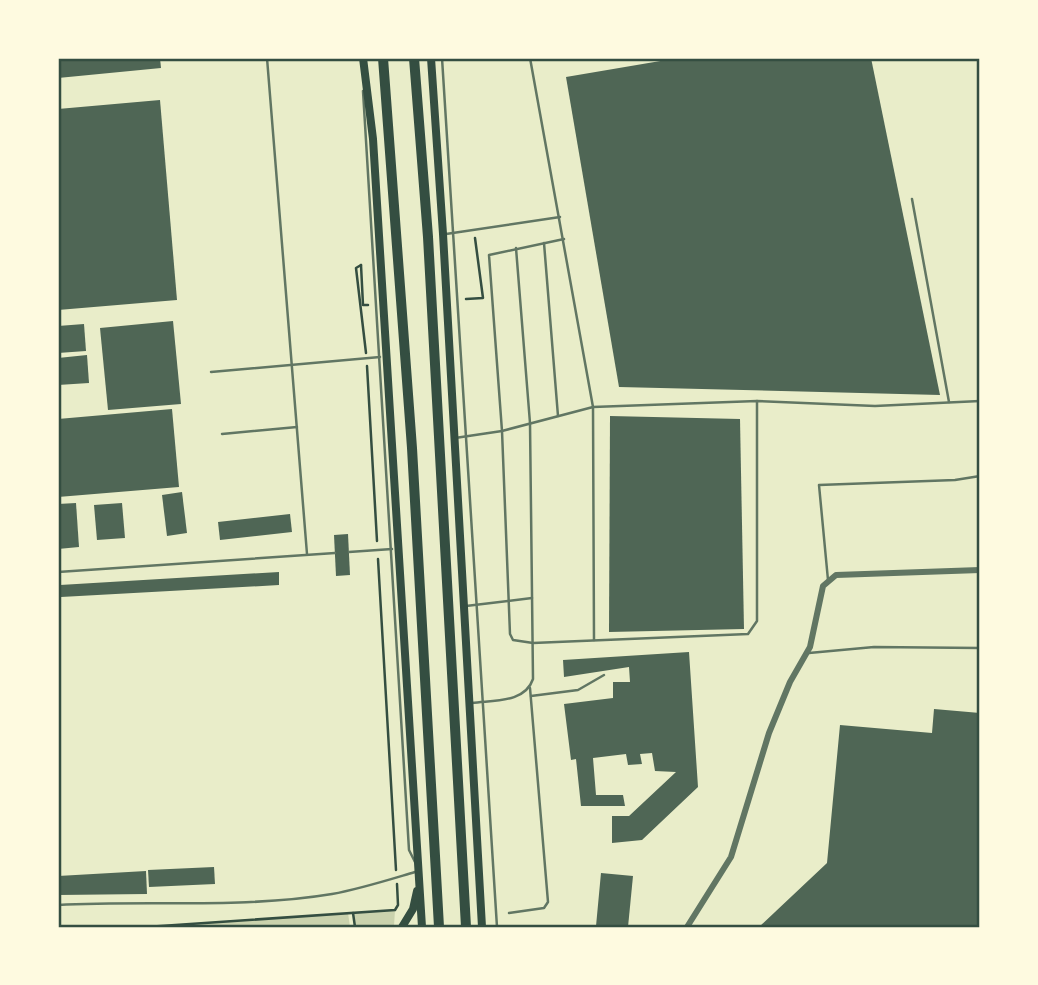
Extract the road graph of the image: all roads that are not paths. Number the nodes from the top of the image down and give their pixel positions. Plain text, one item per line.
1 (267, 58) edge
2 (363, 58) edge
3 (383, 58) edge
4 (414, 58) edge
5 (431, 58) edge
6 (442, 58) edge
7 (530, 58) edge
8 (912, 199) dead end
9 (560, 217) junction
10 (453, 233) junction
11 (443, 234) junction
12 (564, 239) junction
13 (544, 243) junction
14 (516, 248) junction
15 (383, 357) junction
16 (292, 366) junction
17 (211, 372) dead end
18 (757, 401) junction
19 (980, 401) edge
20 (949, 402) junction
21 (593, 407) junction
22 (558, 416) junction
23 (530, 423) junction
24 (297, 427) junction
25 (502, 431) junction
26 (222, 434) dead end
27 (464, 437) junction
28 (455, 439) junction
29 (980, 476) edge
30 (395, 549) junction
31 (349, 552) dead end
32 (335, 553) dead end
33 (307, 554) junction
34 (980, 570) edge
35 (58, 572) edge
36 (828, 580) junction
37 (532, 597) junction
38 (509, 602) junction
39 (477, 605) junction
40 (464, 606) junction
41 (594, 640) junction
42 (533, 643) junction
43 (980, 648) edge
44 (807, 653) junction
45 (604, 675) dead end
46 (530, 688) junction
47 (531, 696) junction
48 (482, 702) junction
49 (469, 704) junction
50 (419, 871) junction
51 (419, 881) junction
52 (58, 905) edge
53 (509, 913) dead end
54 (402, 927) edge
55 (422, 927) edge
56 (439, 927) edge
57 (467, 927) edge
58 (482, 927) edge
59 (497, 927) edge
60 (687, 927) edge

1 - 16 lane
2 - 15 main road
3 - 56 highway
4 - 57 highway
5 - 11 main road
6 - 10 lane
7 - 9 lane
8 - 20 lane
9 - 10 lane
9 - 12 lane
10 - 11 lane
10 - 27 lane
11 - 28 main road
12 - 13 lane
12 - 21 lane
13 - 14 lane
13 - 22 lane
14 - 23 lane
14 - 25 lane
15 - 16 lane
15 - 30 main road
16 - 17 lane
16 - 24 lane
18 - 20 lane
18 - 21 lane
18 - 41 lane
19 - 20 lane
21 - 22 lane
21 - 41 lane
22 - 23 lane
23 - 25 lane
23 - 37 lane
24 - 26 lane
24 - 33 lane
25 - 27 lane
25 - 38 lane
27 - 28 lane
27 - 39 lane
28 - 40 main road
29 - 36 lane
30 - 31 lane
30 - 50 main road
32 - 33 lane
33 - 35 lane
34 - 36 street
36 - 44 street
37 - 38 lane
37 - 42 lane
38 - 39 lane
38 - 42 lane
39 - 40 lane
39 - 48 lane
40 - 49 main road
41 - 42 lane
42 - 46 lane
43 - 44 lane
44 - 60 street
45 - 47 lane
46 - 47 lane
46 - 48 lane
47 - 53 lane
48 - 49 lane
48 - 59 lane
49 - 58 main road
50 - 51 main road
50 - 52 lane
51 - 54 main road
51 - 55 main road

